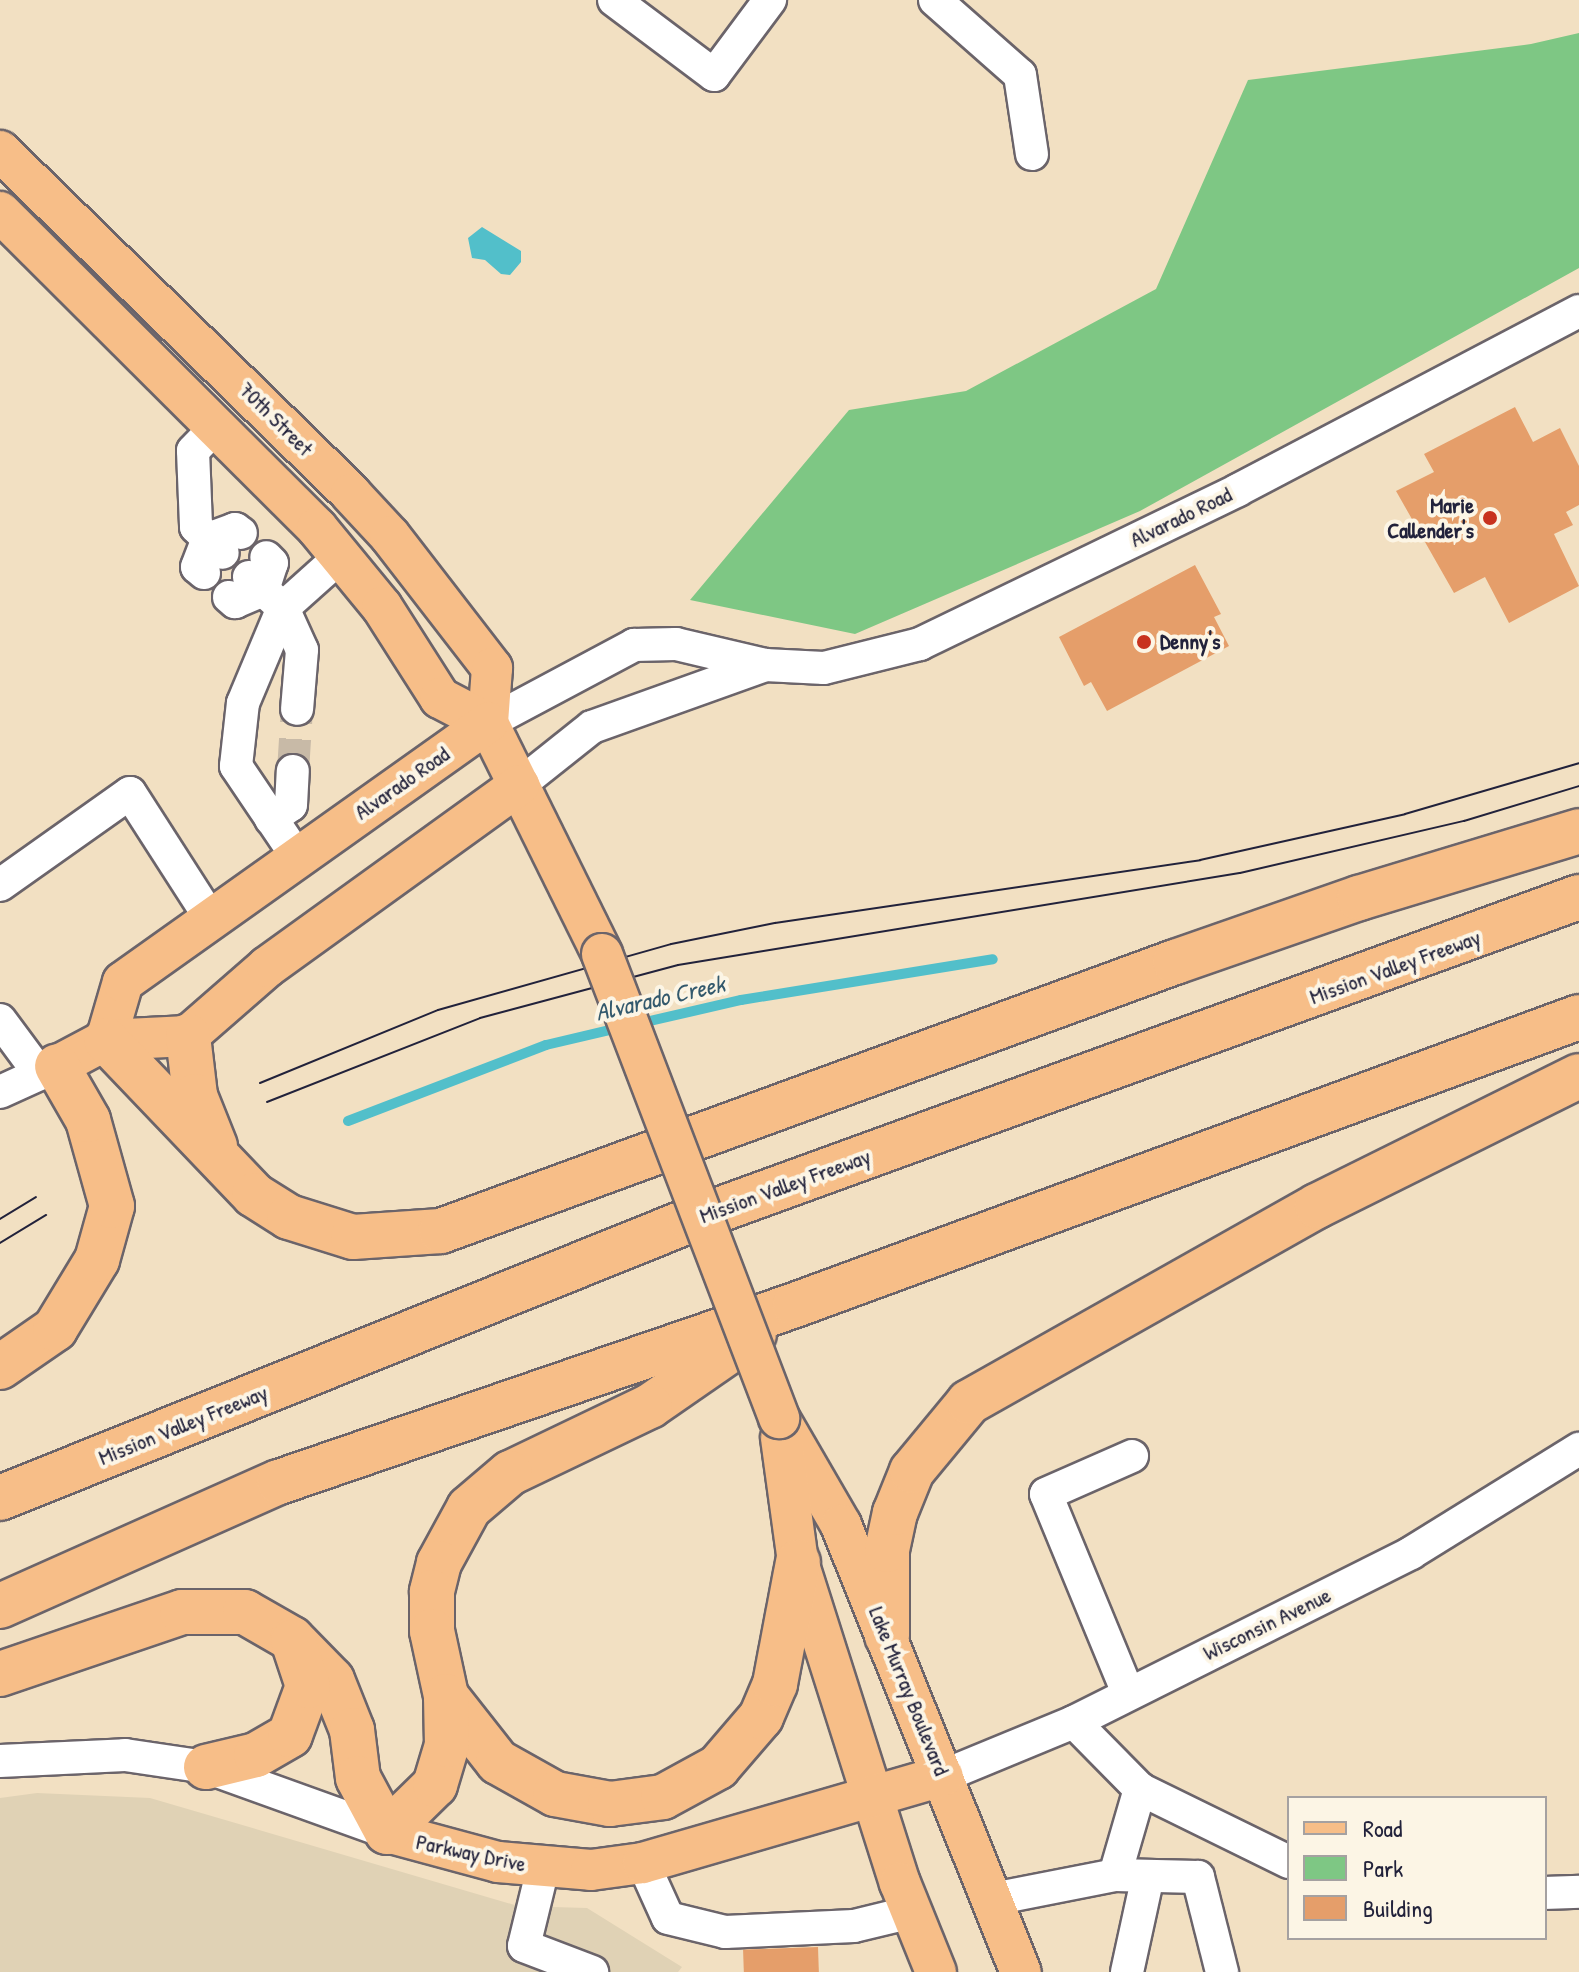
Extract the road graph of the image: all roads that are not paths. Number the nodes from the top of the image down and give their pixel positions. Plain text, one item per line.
1 (614, 0) edge
2 (770, 0) edge
3 (935, 0) edge
4 (0, 151) edge
5 (1032, 154) dead end
6 (0, 212) edge
7 (1579, 311) edge
8 (216, 427) junction
9 (219, 549) dead end
10 (341, 556) junction
11 (258, 586) junction
12 (765, 665) junction
13 (297, 709) tunnel mouth
14 (488, 723) junction
15 (293, 771) tunnel mouth
16 (519, 785) junction
17 (271, 819) junction
18 (1579, 831) edge
19 (298, 858) junction
20 (0, 885) edge
21 (1579, 897) edge
22 (211, 919) junction
23 (1579, 1017) edge
24 (0, 1020) edge
25 (188, 1036) junction
26 (106, 1040) junction
27 (49, 1070) junction
28 (1579, 1076) edge
29 (0, 1092) edge
30 (220, 1159) junction
31 (795, 1305) junction
32 (0, 1367) edge
33 (779, 1418) junction
34 (1579, 1449) edge
35 (1132, 1456) dead end
36 (0, 1498) edge
37 (798, 1562) junction
38 (0, 1606) edge
39 (887, 1636) junction
40 (292, 1639) junction
41 (0, 1674) edge
42 (1128, 1693) junction
43 (446, 1696) junction
44 (1074, 1722) junction
45 (0, 1761) edge
46 (206, 1767) junction
47 (943, 1776) junction
48 (1140, 1789) junction
49 (874, 1794) junction
50 (387, 1832) junction
51 (1287, 1861) edge
52 (643, 1863) junction
53 (543, 1868) junction
54 (1115, 1875) junction
55 (1148, 1876) junction
56 (1579, 1892) edge
57 (1547, 1893) edge
58 (993, 1899) junction
59 (912, 1912) junction
60 (933, 1970) edge
61 (592, 1972) edge
62 (1021, 1972) edge
63 (1127, 1972) edge
64 (1222, 1972) edge

1 - 2 street
3 - 5 street
4 - 14 main road, 70th Street
6 - 8 main road
7 - 12 street, Alvarado Road
8 - 9 street
8 - 10 main road
10 - 11 street
10 - 14 main road
11 - 13 street
11 - 17 street
12 - 14 street, Alvarado Road
12 - 16 street, Alvarado Road
14 - 16 main road
14 - 19 main road, Alvarado Road
15 - 17 street
16 - 25 main road, Alvarado Road
16 - 33 main road, Lake Murray Boulevard, bridge
17 - 19 street
18 - 30 highway
19 - 22 main road, Alvarado Road
20 - 22 street
21 - 36 highway, Mission Valley Freeway
22 - 26 main road, Alvarado Road
23 - 31 highway
24 - 27 street
25 - 26 main road
25 - 30 highway
26 - 27 main road
26 - 30 highway
27 - 29 street
27 - 32 highway
28 - 39 highway
31 - 38 highway
31 - 43 highway
33 - 37 main road, Lake Murray Boulevard
33 - 39 main road, Lake Murray Boulevard
34 - 42 street, Wisconsin Avenue
35 - 42 street
37 - 43 highway
37 - 49 main road, Lake Murray Boulevard
39 - 47 main road, Lake Murray Boulevard
40 - 41 highway
40 - 46 highway
40 - 50 highway
42 - 44 street, Wisconsin Avenue
43 - 50 highway
44 - 47 street, Wisconsin Avenue
44 - 48 street
45 - 46 street, Parkway Drive
46 - 50 street, Parkway Drive
47 - 49 main road, Parkway Drive
47 - 58 main road, Lake Murray Boulevard
48 - 51 street
48 - 54 street
49 - 52 main road, Parkway Drive
49 - 59 main road, Lake Murray Boulevard
50 - 53 main road, Parkway Drive
52 - 53 main road, Parkway Drive
52 - 59 street
53 - 61 street
54 - 55 street
54 - 58 street
55 - 63 street
55 - 64 street
56 - 57 street
58 - 62 main road, Lake Murray Boulevard
59 - 60 main road, Lake Murray Boulevard

